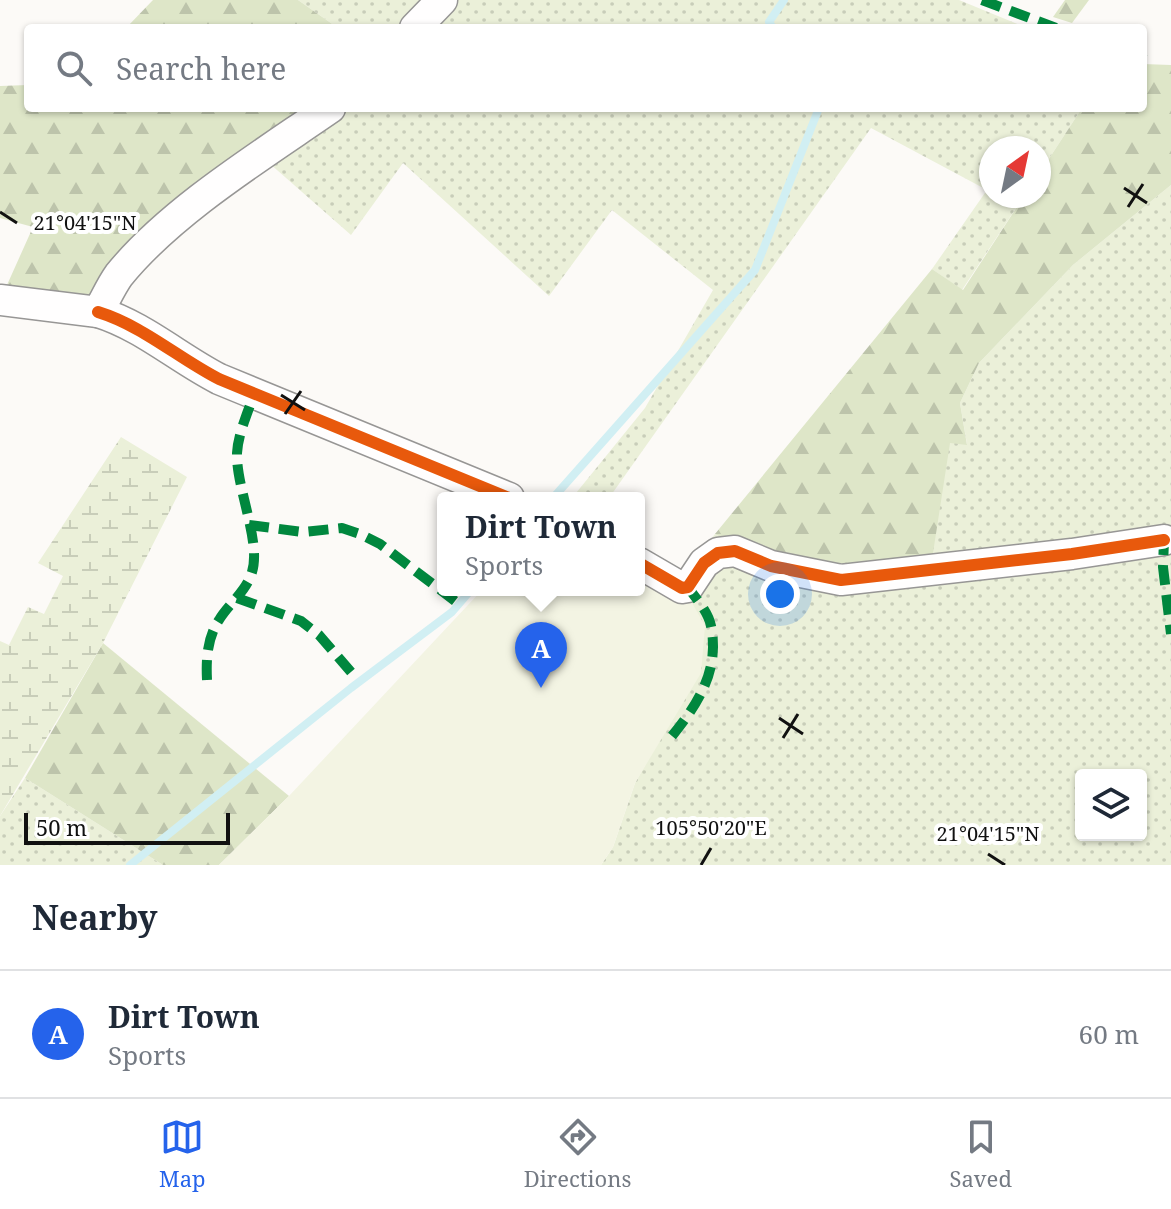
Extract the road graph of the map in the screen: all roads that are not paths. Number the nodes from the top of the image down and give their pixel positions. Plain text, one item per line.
1 (442, 0) edge
2 (419, 24) edge
3 (324, 112) edge
4 (0, 300) edge
5 (98, 312) junction
6 (494, 492) edge
7 (1164, 540) dead end
8 (645, 566) edge

1 - 2 street
3 - 5 street
4 - 5 street
5 - 6 street
7 - 8 street

